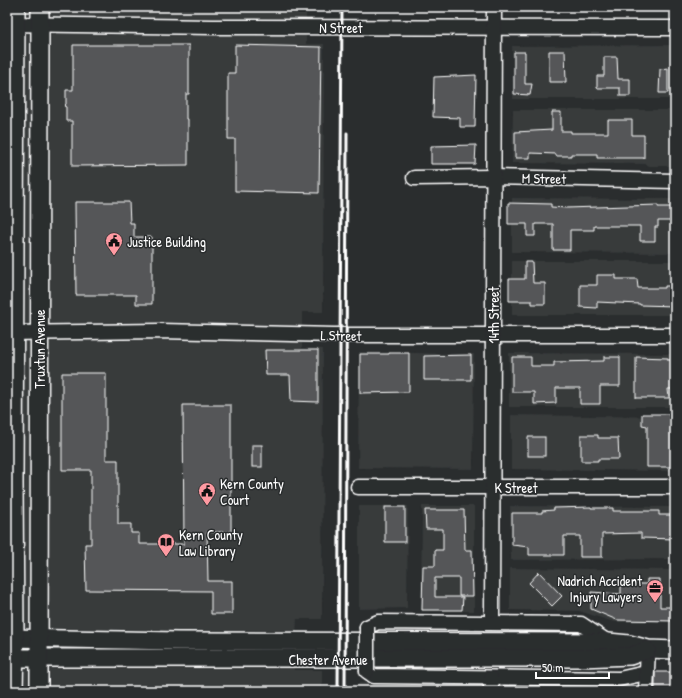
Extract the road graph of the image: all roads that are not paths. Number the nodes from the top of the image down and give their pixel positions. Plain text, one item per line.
1 (40, 7) edge
2 (494, 7) edge
3 (13, 18) edge
4 (40, 24) junction
5 (495, 27) junction
6 (675, 28) edge
7 (494, 177) junction
8 (414, 178) dead end
9 (11, 179) edge
10 (675, 181) edge
11 (11, 333) edge
12 (40, 333) junction
13 (493, 335) junction
14 (675, 335) edge
15 (358, 487) dead end
16 (493, 487) junction
17 (675, 487) edge
18 (492, 622) junction
19 (11, 638) edge
20 (40, 638) junction
21 (608, 642) junction
22 (648, 650) junction
23 (675, 650) edge
24 (11, 658) edge
25 (40, 658) junction
26 (646, 673) junction
27 (491, 685) edge
28 (14, 691) edge
29 (39, 691) edge
30 (646, 691) edge

1 - 4 main road, Truxtun Avenue
2 - 5 street, 14th Street
3 - 4 street, N Street
3 - 9 main road, Truxtun Avenue
4 - 5 street, N Street
4 - 12 main road, Truxtun Avenue
5 - 6 street, N Street
5 - 7 street, 14th Street
7 - 8 street, M Street
7 - 10 street, M Street
7 - 13 street, 14th Street
9 - 11 main road, Truxtun Avenue
11 - 12 street, L Street
11 - 19 main road, Truxtun Avenue
12 - 13 street, L Street
12 - 20 main road, Truxtun Avenue
13 - 14 street, L Street
13 - 16 street, 14th Street
15 - 16 street, K Street
16 - 17 street, K Street
16 - 18 street, 14th Street
18 - 21 street
18 - 27 street, bridge
19 - 20 main road, Chester Avenue
19 - 24 main road, Truxtun Avenue
20 - 21 main road, Chester Avenue
20 - 25 main road, Truxtun Avenue
21 - 22 main road, Chester Avenue
22 - 23 main road, Chester Avenue
22 - 25 main road, Chester Avenue
22 - 26 street
24 - 25 main road, Chester Avenue
24 - 28 main road, Truxtun Avenue
25 - 29 main road, Truxtun Avenue
26 - 27 street
26 - 30 street

